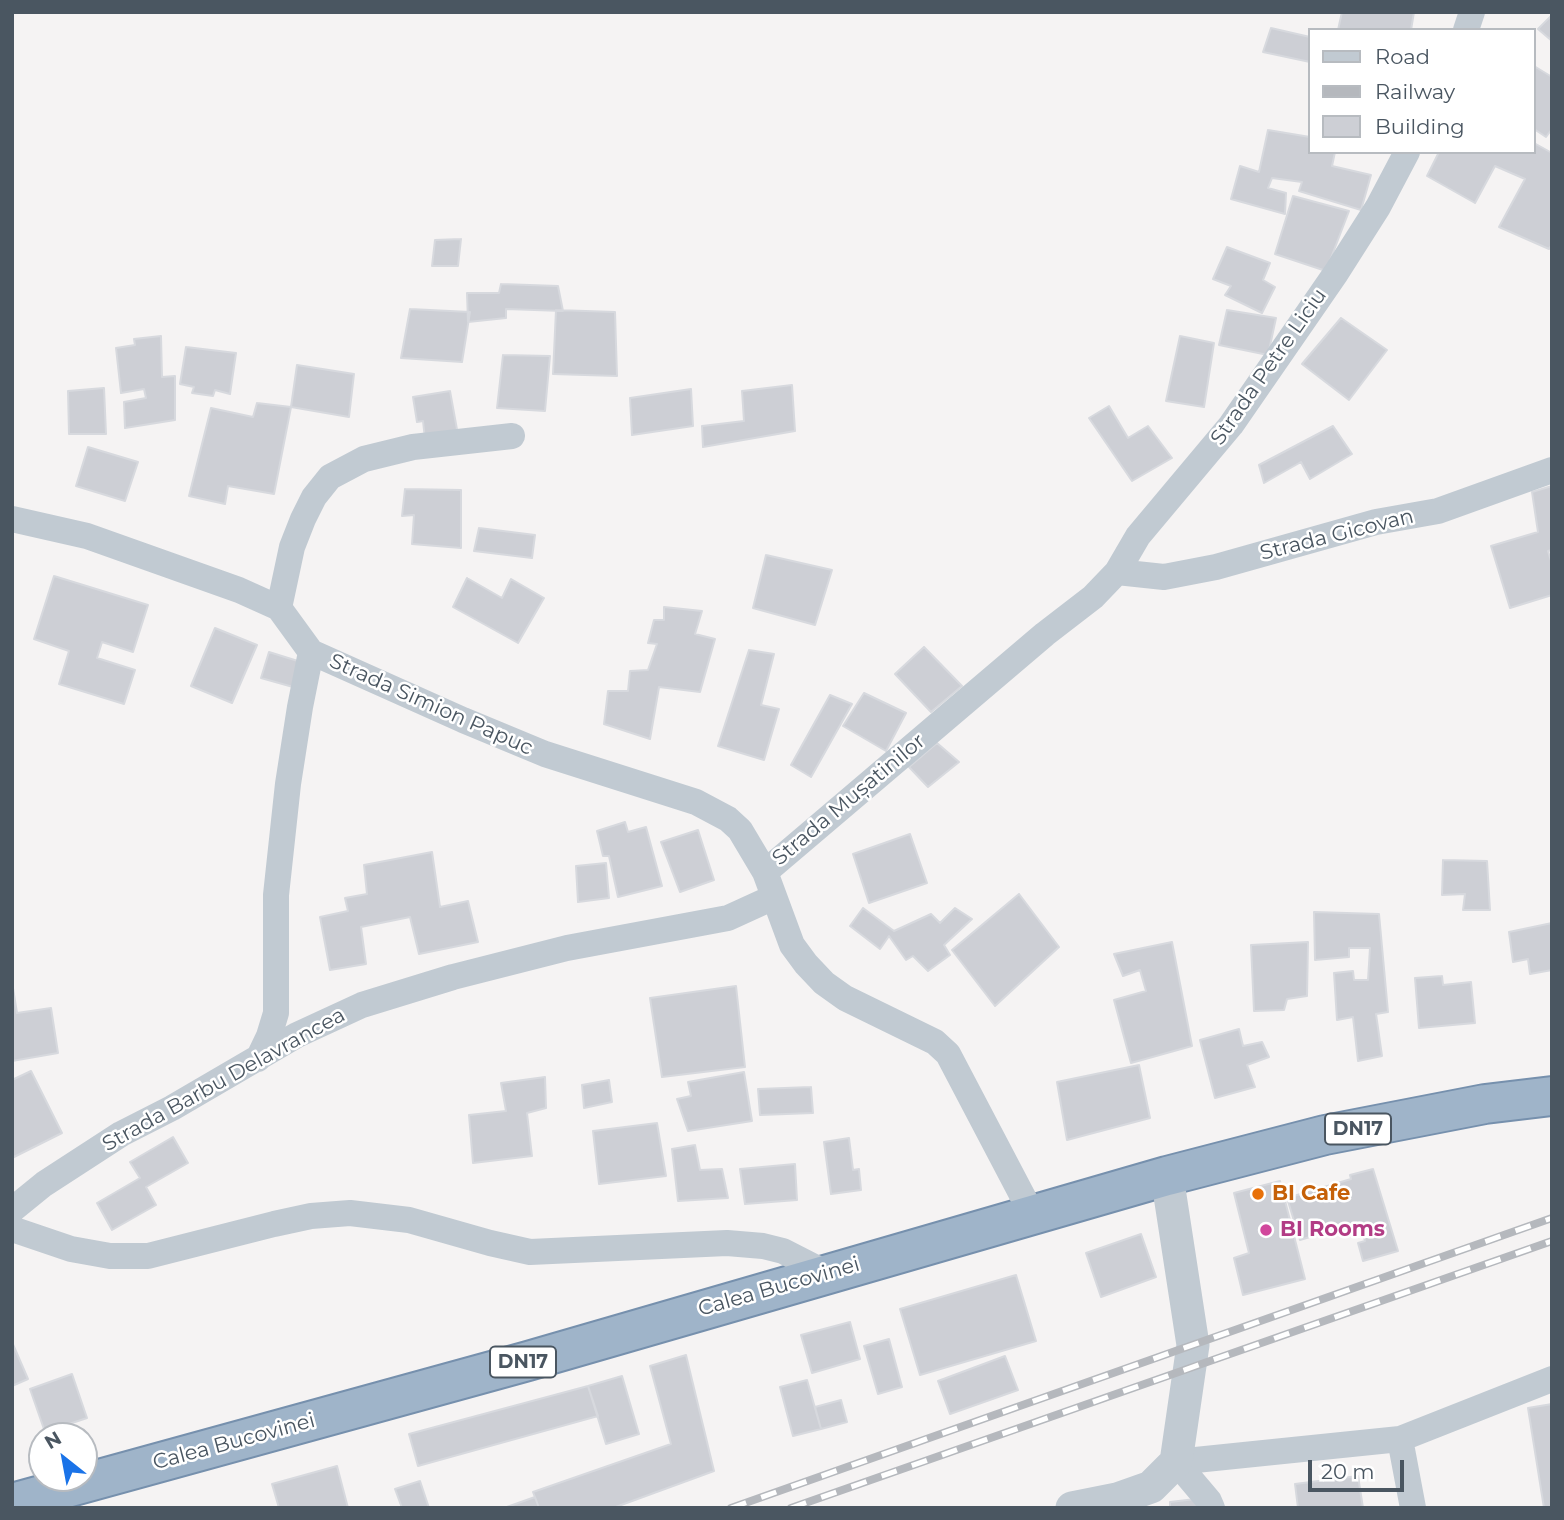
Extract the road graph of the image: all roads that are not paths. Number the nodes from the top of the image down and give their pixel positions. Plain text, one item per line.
1 (1406, 154) edge
2 (512, 436) dead end
3 (1552, 470) edge
4 (12, 519) edge
5 (1117, 572) junction
6 (279, 608) junction
7 (311, 652) junction
8 (765, 872) junction
9 (774, 897) junction
10 (258, 1059) junction
11 (1552, 1096) edge
12 (1167, 1176) junction
13 (12, 1210) edge
14 (1032, 1214) junction
15 (12, 1229) edge
16 (826, 1273) junction
17 (1552, 1379) edge
18 (1400, 1439) junction
19 (1176, 1462) junction
20 (12, 1503) edge
21 (1072, 1508) edge
22 (1212, 1508) edge
23 (1413, 1508) edge

1 - 5 street, Strada Petre Liciu
2 - 6 street
3 - 5 street, Strada Gicovan
4 - 6 street, Strada Simion Papuc
5 - 8 street, Strada Mușatinilor
6 - 7 street, Strada Simion Papuc
7 - 8 street, Strada Simion Papuc
7 - 10 street
8 - 9 street, Strada Mușatinilor
9 - 10 street, Strada Barbu Delavrancea
9 - 14 street, Strada Mușatinilor
10 - 13 street, Strada Barbu Delavrancea
11 - 12 highway, Calea Bucovinei / DN17
12 - 14 highway, Calea Bucovinei / DN17
12 - 19 street
14 - 16 highway, Calea Bucovinei / DN17
15 - 16 street
16 - 20 highway, Calea Bucovinei / DN17
17 - 18 street
18 - 19 street
18 - 23 street
19 - 21 street
19 - 22 street

